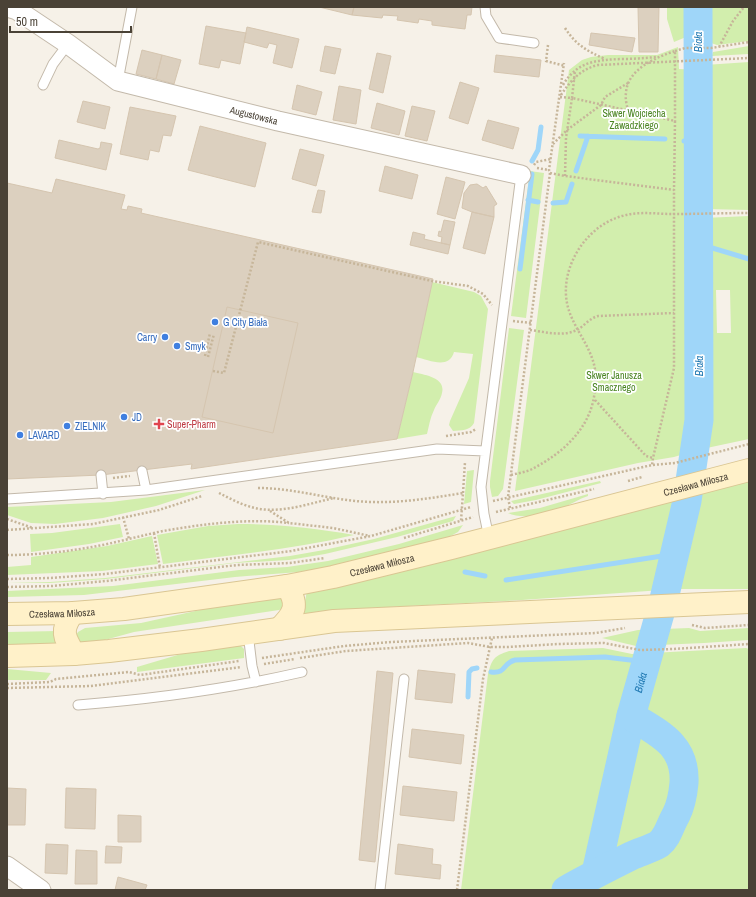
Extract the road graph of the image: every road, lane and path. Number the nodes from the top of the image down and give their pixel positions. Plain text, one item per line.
1 (7, 7) edge
2 (132, 7) edge
3 (485, 7) edge
4 (744, 7) edge
5 (565, 28) dead end
6 (749, 42) edge
7 (538, 43) joint
8 (68, 44) junction
9 (719, 47) junction
10 (675, 51) junction
11 (658, 57) junction
12 (749, 58) edge
13 (606, 60) junction
14 (675, 62) junction
15 (648, 63) junction
16 (575, 70) junction
17 (575, 77) junction
18 (118, 82) junction
19 (629, 82) junction
20 (43, 85) dead end
21 (560, 97) junction
22 (572, 98) junction
23 (601, 105) junction
24 (628, 112) junction
25 (675, 121) junction
26 (567, 130) junction
27 (553, 145) junction
28 (551, 159) junction
29 (550, 172) junction
30 (521, 175) joint
31 (565, 176) junction
32 (674, 190) junction
33 (749, 213) edge
34 (674, 214) junction
35 (468, 286) dead end
36 (674, 312) junction
37 (577, 329) junction
38 (530, 330) junction
39 (210, 333) dead end
40 (214, 334) dead end
41 (205, 356) dead end
42 (208, 357) dead end
43 (212, 371) dead end
44 (595, 400) junction
45 (478, 424) dead end
46 (443, 436) dead end
47 (749, 444) edge
48 (466, 450) junction
49 (485, 451) junction
50 (652, 458) junction
51 (652, 465) junction
52 (749, 470) edge
53 (142, 471) dead end
54 (100, 475) dead end
55 (511, 475) junction
56 (215, 480) junction
57 (252, 489) dead end
58 (600, 489) dead end
59 (146, 490) junction
60 (223, 491) dead end
61 (216, 492) junction
62 (462, 493) junction
63 (103, 494) junction
64 (508, 497) junction
65 (334, 498) junction
66 (7, 500) edge
67 (483, 503) junction
68 (510, 508) junction
69 (269, 510) junction
70 (461, 510) junction
71 (484, 514) junction
72 (123, 517) junction
73 (7, 519) edge
74 (461, 521) junction
75 (289, 523) junction
76 (35, 528) junction
77 (7, 530) edge
78 (154, 533) junction
79 (371, 536) junction
80 (489, 538) junction
81 (128, 539) junction
82 (398, 540) dead end
83 (7, 555) edge
84 (326, 557) dead end
85 (160, 568) junction
86 (7, 579) edge
87 (287, 586) junction
88 (7, 587) edge
89 (749, 602) edge
90 (73, 613) junction
91 (7, 614) edge
92 (686, 614) junction
93 (749, 625) edge
94 (632, 627) dead end
95 (279, 629) junction
96 (248, 633) junction
97 (492, 638) junction
98 (749, 644) edge
99 (490, 647) junction
100 (74, 654) junction
101 (7, 656) edge
102 (252, 663) junction
103 (302, 672) dead end
104 (404, 679) dead end
105 (256, 682) junction
106 (7, 684) edge
107 (7, 688) edge
108 (78, 705) dead end
109 (7, 866) edge
110 (41, 890) edge
111 (380, 890) edge
112 (457, 890) edge

1 - 8 street, Augustowska
2 - 18 lane
3 - 7 lane
4 - 9 path
5 - 13 path
6 - 9 path
7 - 21 path
8 - 18 street, Augustowska
8 - 20 lane
9 - 10 path
10 - 11 path
10 - 14 path
11 - 13 path
11 - 15 path
12 - 14 path
13 - 16 path
14 - 15 path
14 - 25 path
15 - 17 path
15 - 19 path
16 - 17 path
16 - 21 path
17 - 21 path
17 - 22 path
18 - 30 street, Augustowska
19 - 23 path
19 - 24 path
21 - 22 path
21 - 27 path
22 - 23 path
22 - 26 path
23 - 24 path
23 - 26 path
24 - 25 path
25 - 32 path
26 - 27 path
26 - 31 path
27 - 28 path
28 - 29 path
28 - 29 path
29 - 31 path
29 - 38 path
30 - 49 lane
31 - 32 path
32 - 34 path
33 - 34 path
34 - 36 path
34 - 37 path
35 - 43 path
36 - 37 path
36 - 50 path
37 - 38 path
37 - 44 path
38 - 55 path
39 - 41 path
40 - 42 path
44 - 50 path
44 - 55 path
45 - 46 path
47 - 51 path
48 - 49 lane
48 - 56 lane
48 - 62 path
49 - 67 lane
50 - 51 path
51 - 64 path
52 - 80 main road, Czesława Miłosza
53 - 59 lane
54 - 63 lane
55 - 64 path
56 - 59 lane
56 - 61 path
57 - 65 path
58 - 68 path
59 - 63 lane
60 - 61 path
61 - 69 path
61 - 72 path
62 - 65 path
62 - 70 path
63 - 66 lane
64 - 67 path
64 - 68 path
65 - 69 path
67 - 70 path
67 - 71 lane
68 - 71 path
69 - 75 path
70 - 74 path
70 - 79 path
71 - 74 path
71 - 80 lane
72 - 76 path
72 - 81 path
73 - 76 path
74 - 82 path
75 - 78 path
75 - 79 path
76 - 77 path
78 - 81 path
78 - 85 path
79 - 85 path
80 - 87 main road, Czesława Miłosza
81 - 83 path
84 - 88 path
85 - 86 path
87 - 90 main road, Czesława Miłosza
87 - 95 main road
89 - 92 main road
90 - 91 main road, Czesława Miłosza
90 - 100 main road
92 - 93 path
92 - 95 main road
94 - 97 path
95 - 96 main road
96 - 100 main road
96 - 102 lane
97 - 99 path
97 - 102 path
98 - 99 path
99 - 102 path
99 - 112 path
100 - 101 main road
102 - 105 lane
102 - 106 path
102 - 107 path
103 - 105 lane
104 - 111 lane
105 - 108 lane
109 - 110 street

